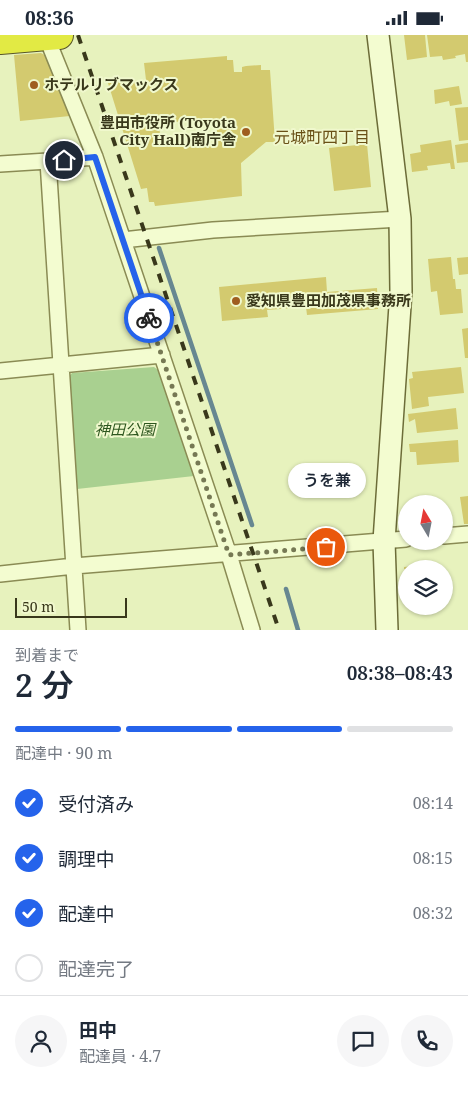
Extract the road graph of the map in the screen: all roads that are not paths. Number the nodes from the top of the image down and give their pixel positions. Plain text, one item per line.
1 (378, 35) edge
2 (52, 36) edge
3 (0, 40) edge
4 (95, 157) junction
5 (48, 161) junction
6 (0, 164) edge
7 (400, 219) junction
8 (123, 239) junction
9 (162, 355) junction
10 (61, 364) junction
11 (0, 371) edge
12 (468, 534) edge
13 (453, 535) edge
14 (398, 540) edge
15 (384, 541) junction
16 (229, 555) junction
17 (74, 566) junction
18 (0, 574) edge
19 (78, 630) edge
20 (252, 630) edge
21 (387, 630) edge

1 - 7 street
2 - 3 highway
2 - 4 street
4 - 5 street
4 - 8 street
5 - 6 street
5 - 10 street
7 - 8 street
7 - 15 street
8 - 9 street
9 - 10 street
9 - 16 street
10 - 11 street
10 - 17 street
12 - 13 street
14 - 15 street
15 - 16 street
15 - 21 street
16 - 17 street
16 - 20 street
17 - 18 street
17 - 19 street

